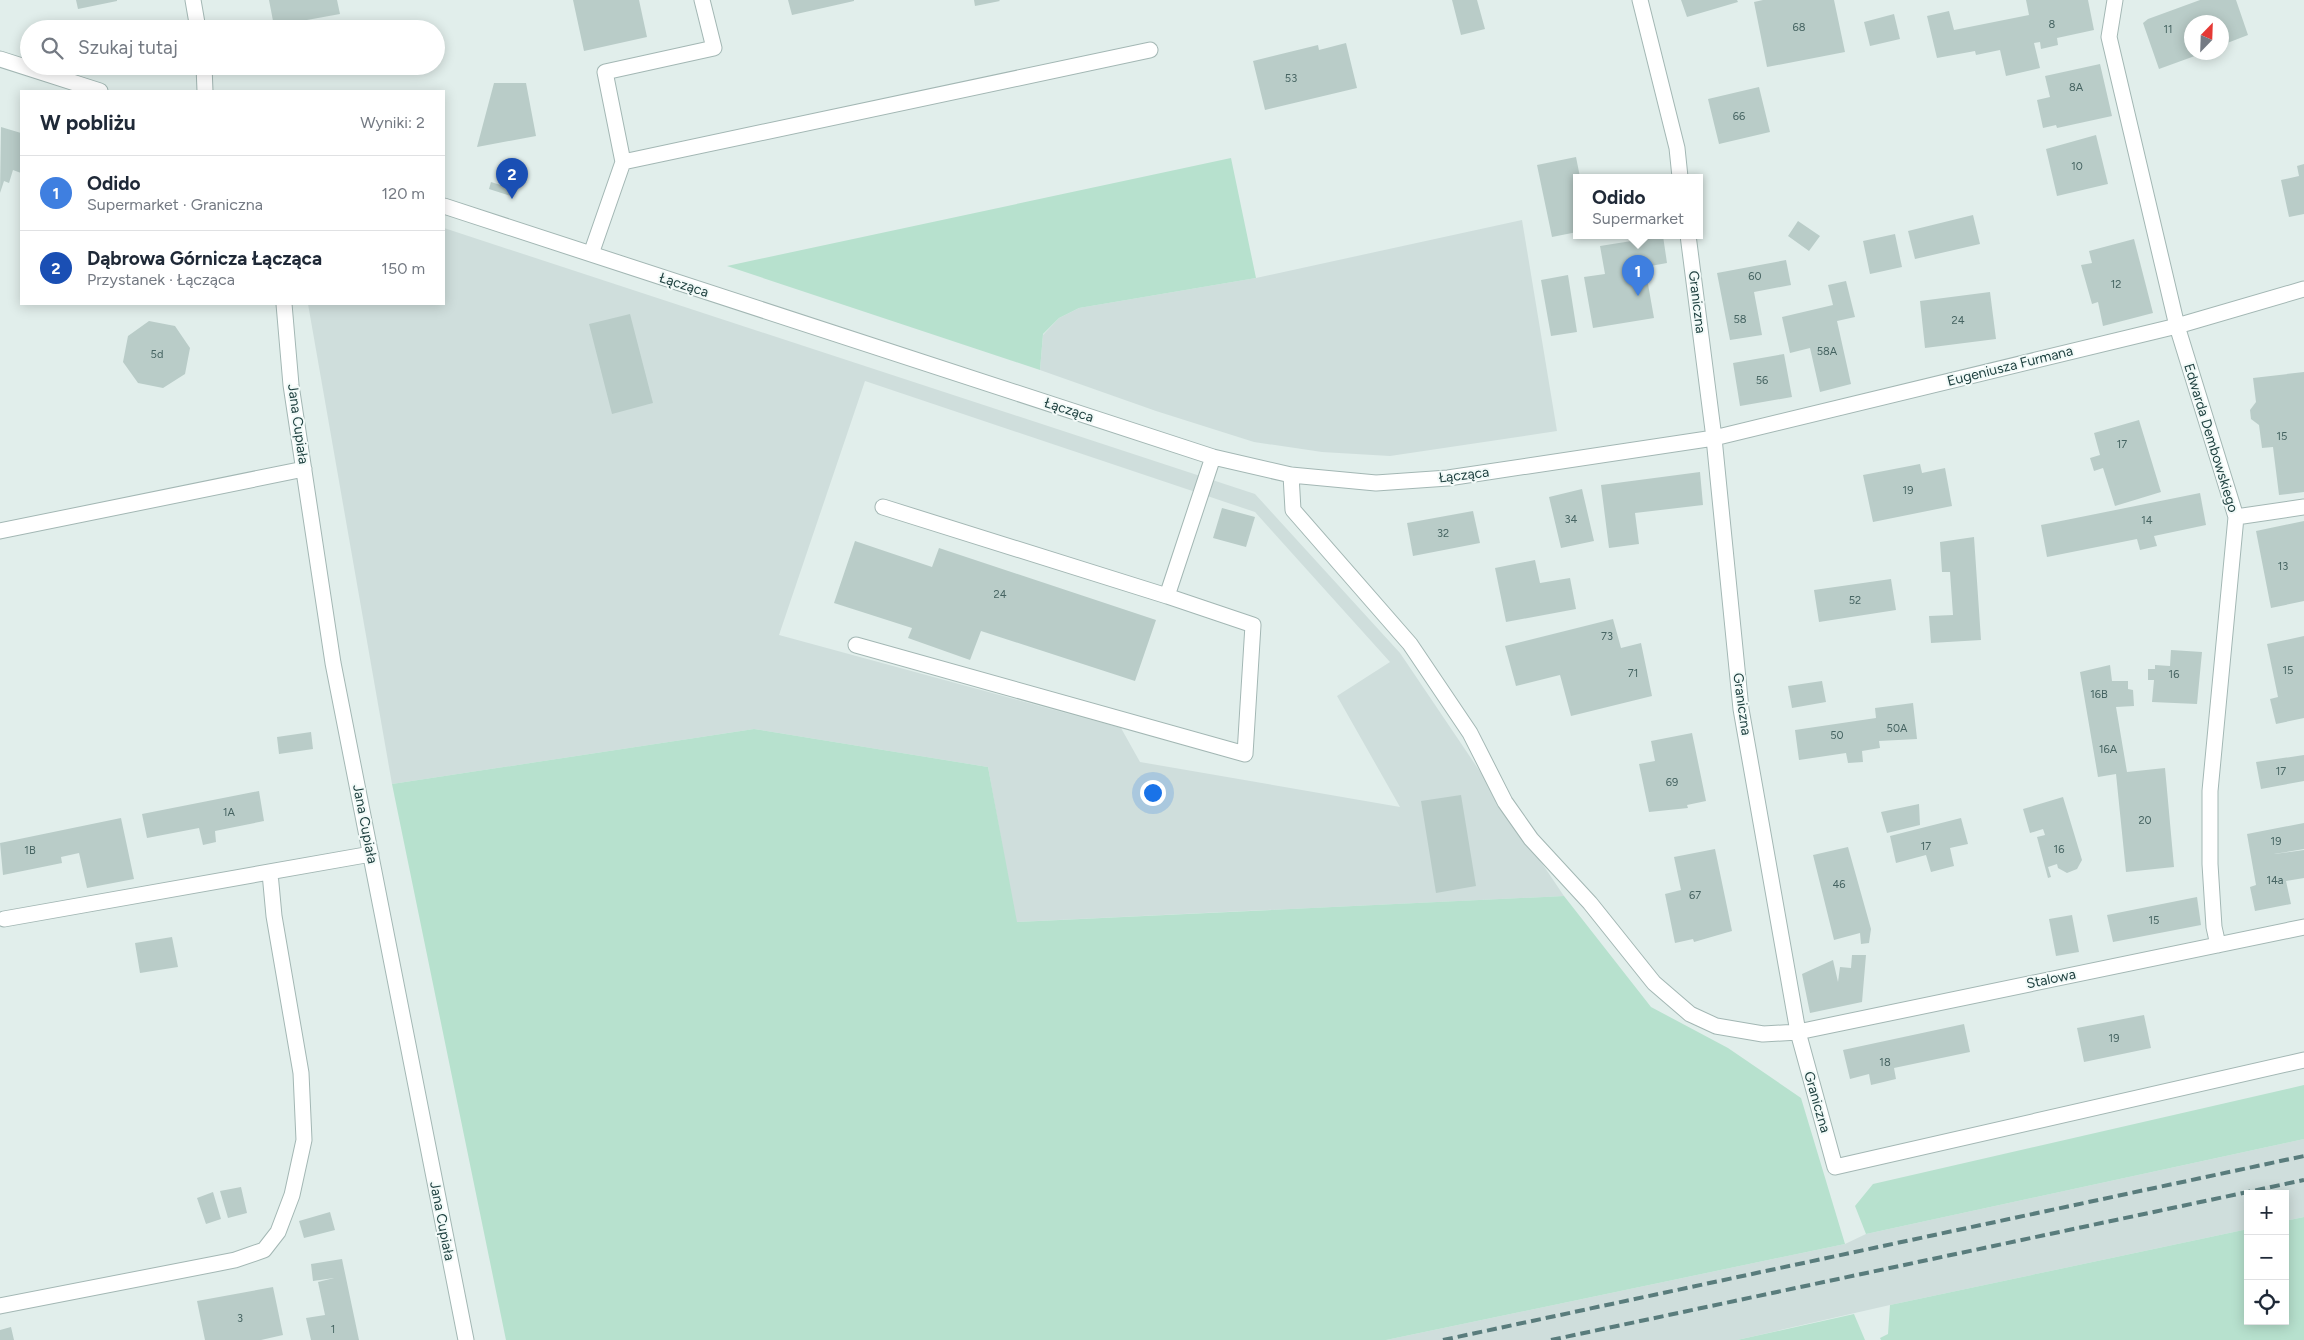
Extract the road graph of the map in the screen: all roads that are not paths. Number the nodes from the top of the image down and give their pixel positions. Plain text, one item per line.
1 (193, 0) edge
2 (702, 0) edge
3 (1640, 0) edge
4 (2115, 0) edge
5 (196, 20) edge
6 (1150, 50) dead end
7 (0, 59) edge
8 (20, 65) edge
9 (50, 75) edge
10 (204, 75) edge
11 (97, 90) edge
12 (205, 90) edge
13 (623, 162) junction
14 (1680, 174) edge
15 (445, 206) edge
16 (1689, 239) edge
17 (591, 254) junction
18 (2304, 289) edge
19 (284, 305) edge
20 (2177, 326) junction
21 (1714, 438) junction
22 (1213, 457) junction
23 (304, 469) junction
24 (1291, 476) junction
25 (883, 506) dead end
26 (2304, 507) edge
27 (2236, 517) junction
28 (0, 531) edge
29 (1167, 596) junction
30 (856, 644) dead end
31 (371, 854) junction
32 (270, 873) junction
33 (4, 919) dead end
34 (2304, 927) edge
35 (2218, 944) junction
36 (1798, 1032) junction
37 (2304, 1060) edge
38 (0, 1306) edge
39 (466, 1340) edge

1 - 5 street
2 - 13 street
3 - 14 street
4 - 20 street, Edwarda Dembowskiego
6 - 13 street
7 - 8 street
9 - 11 street
10 - 12 street
13 - 17 street
15 - 17 street, Łącząca
16 - 21 street, Graniczna
17 - 22 street, Łącząca
18 - 20 street, Eugeniusza Furmana
19 - 23 street, Jana Cupiała
20 - 21 street, Eugeniusza Furmana
20 - 27 street, Edwarda Dembowskiego
21 - 24 street, Łącząca
21 - 36 street, Graniczna
22 - 24 street, Łącząca
22 - 29 street
23 - 28 street
23 - 31 street, Jana Cupiała
24 - 36 street, Stalowa
25 - 29 street
26 - 27 street
27 - 35 street, Edwarda Dembowskiego
29 - 30 street
31 - 32 street
31 - 39 street, Jana Cupiała
32 - 33 street
32 - 38 street
34 - 35 street, Stalowa
35 - 36 street, Stalowa
36 - 37 street, Graniczna

